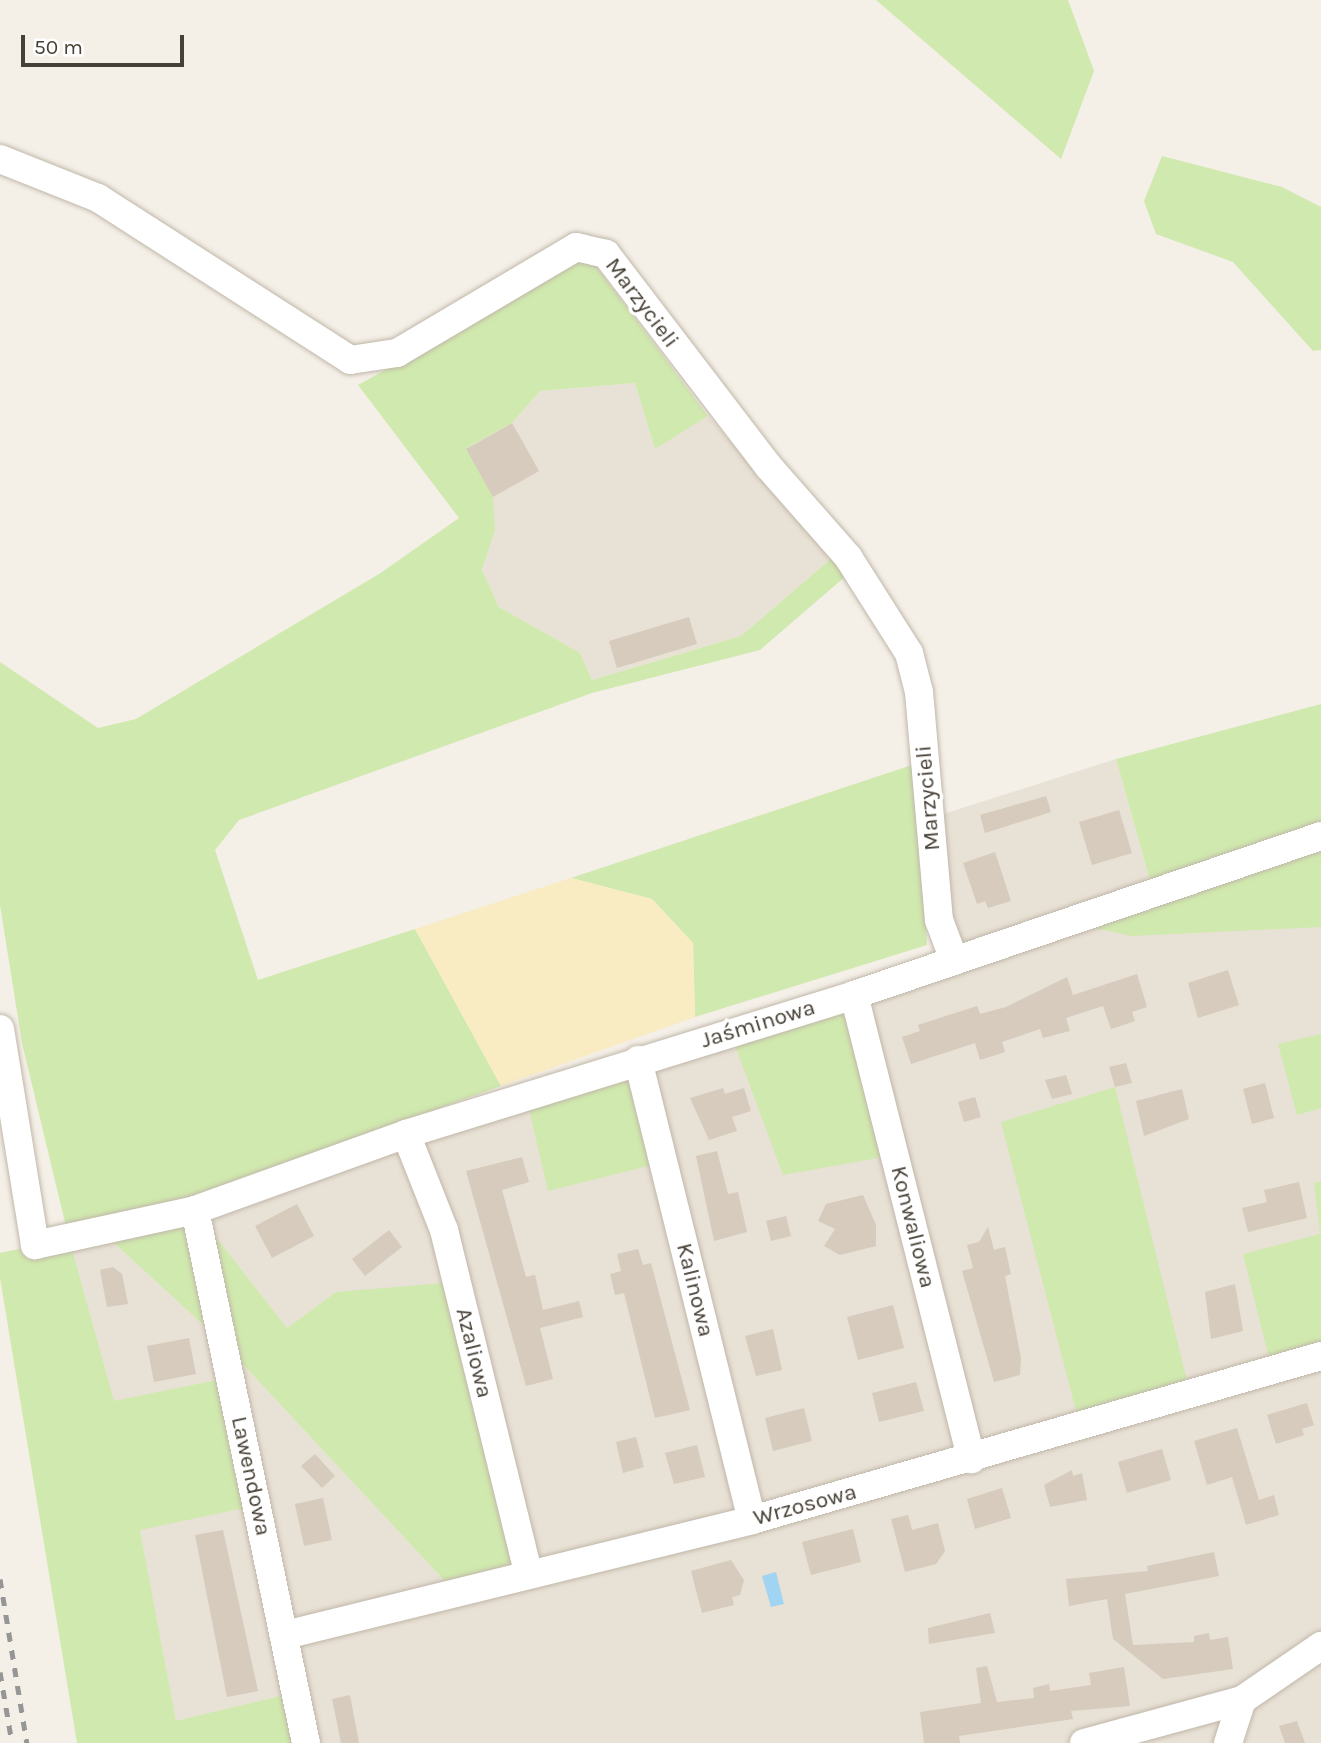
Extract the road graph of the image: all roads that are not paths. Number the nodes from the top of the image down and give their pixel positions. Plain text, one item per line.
1 (0, 159) edge
2 (1321, 836) edge
3 (954, 960) junction
4 (854, 995) junction
5 (0, 1029) edge
6 (638, 1060) junction
7 (406, 1134) junction
8 (195, 1210) junction
9 (1321, 1356) edge
10 (971, 1459) junction
11 (752, 1520) junction
12 (529, 1575) junction
13 (285, 1635) junction
14 (1321, 1646) edge
15 (1242, 1700) junction
16 (306, 1743) edge
17 (1084, 1743) edge
18 (1228, 1743) edge

1 - 3 street, Marzycieli
2 - 3 street, Jaśminowa
3 - 4 street, Jaśminowa
4 - 6 street, Jaśminowa
4 - 10 street, Konwaliowa
5 - 8 street, Jaśminowa
6 - 7 street, Jaśminowa
6 - 11 street, Kalinowa
7 - 8 street, Jaśminowa
7 - 12 street, Azaliowa
8 - 13 street, Lawendowa
9 - 10 street, Wrzosowa
10 - 11 street, Wrzosowa
11 - 12 street, Wrzosowa
12 - 13 street, Wrzosowa
13 - 16 street, Lawendowa
14 - 15 street
15 - 17 street
15 - 18 street

